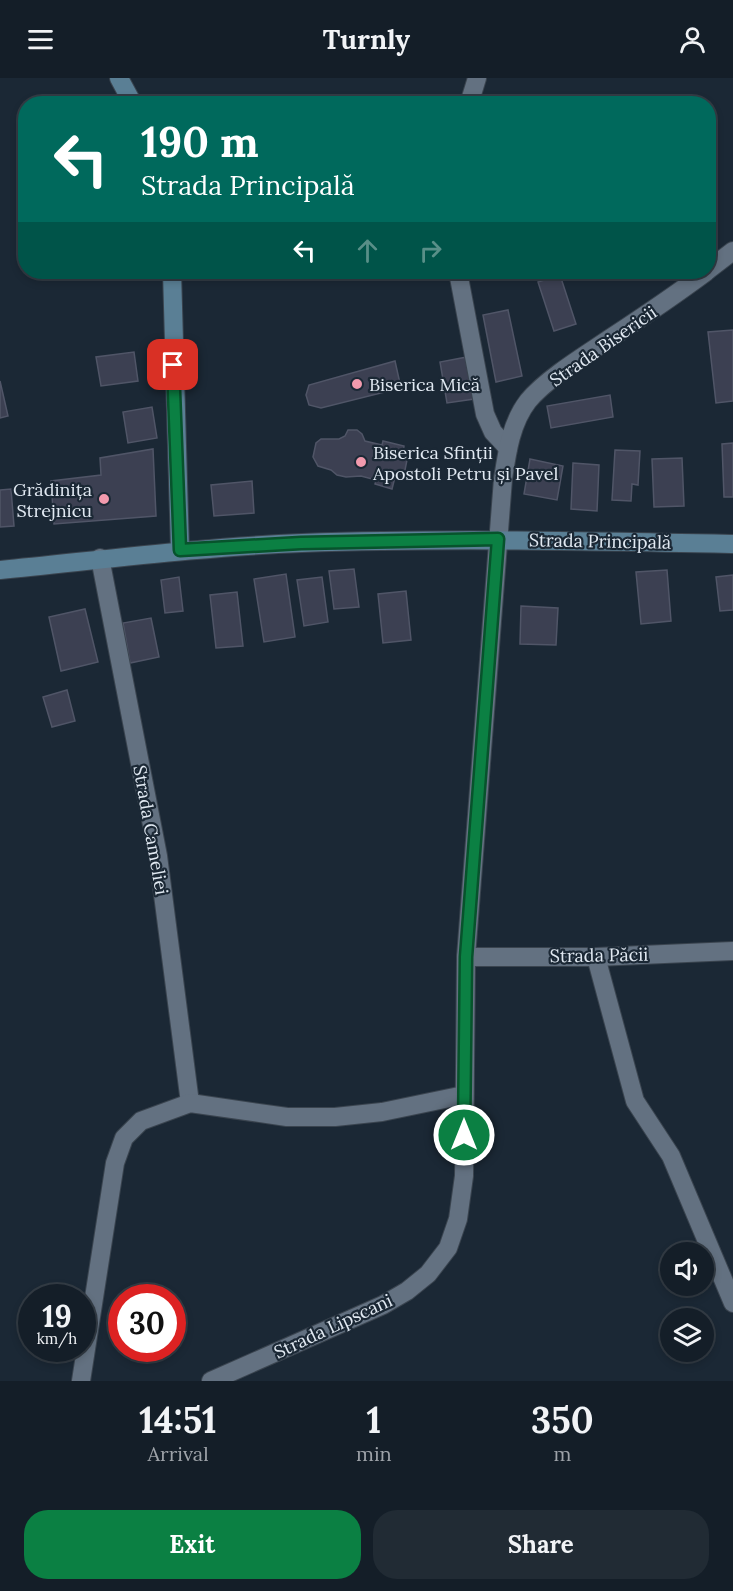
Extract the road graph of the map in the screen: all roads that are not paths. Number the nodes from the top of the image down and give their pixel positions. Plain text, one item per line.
1 (119, 78) edge
2 (477, 78) edge
3 (129, 96) edge
4 (471, 96) edge
5 (733, 251) edge
6 (716, 264) edge
7 (171, 279) edge
8 (459, 279) edge
9 (696, 279) edge
10 (507, 448) junction
11 (498, 539) junction
12 (733, 544) edge
13 (180, 550) junction
14 (100, 558) junction
15 (0, 570) edge
16 (733, 951) edge
17 (466, 957) junction
18 (596, 957) junction
19 (464, 1095) junction
20 (190, 1103) junction
21 (733, 1303) edge
22 (81, 1381) edge
23 (211, 1381) edge

1 - 3 main road
2 - 4 street
5 - 6 street, Strada Bisericii
7 - 13 main road
8 - 10 street
9 - 10 street, Strada Bisericii
10 - 11 street, Strada Bisericii
11 - 12 main road, Strada Principală
11 - 13 main road, Strada Principală
11 - 17 street, Strada Lipscani
13 - 14 main road, Strada Principală
14 - 15 main road, Strada Principală
14 - 20 street, Strada Cameliei
16 - 18 street, Strada Păcii
17 - 18 street, Strada Păcii
17 - 19 street, Strada Lipscani
18 - 21 street
19 - 20 street
19 - 23 street, Strada Lipscani
20 - 22 street

